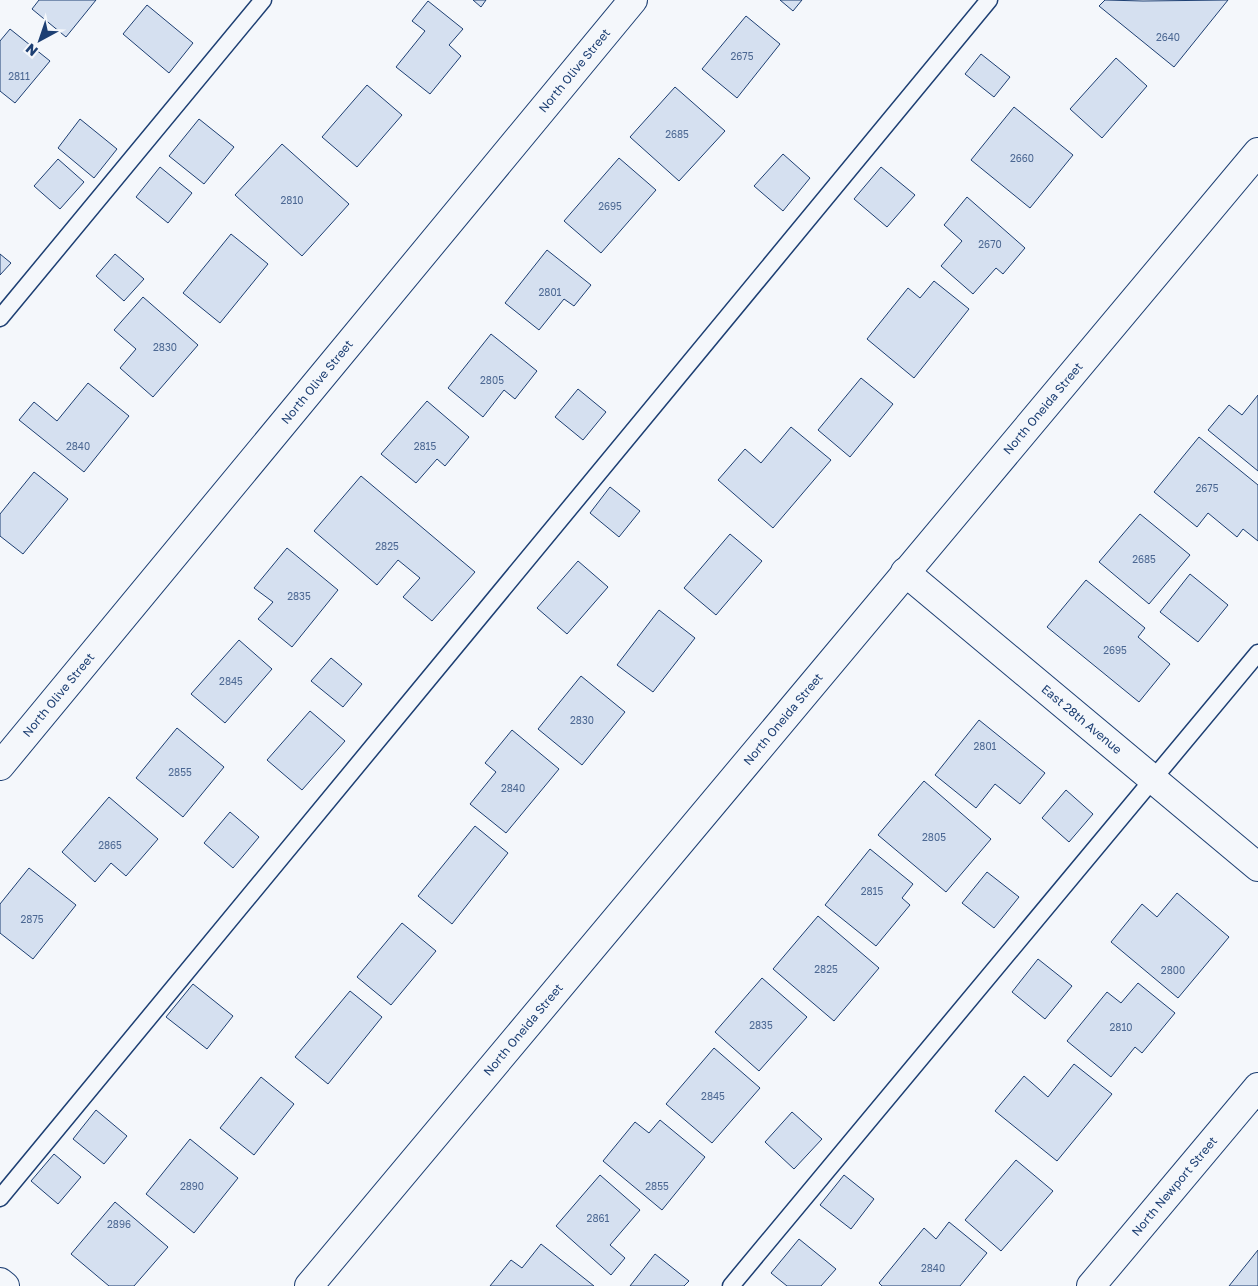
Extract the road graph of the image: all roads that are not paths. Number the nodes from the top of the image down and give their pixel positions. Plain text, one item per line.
1 (263, 0) edge
2 (633, 0) edge
3 (988, 0) edge
4 (1258, 152) edge
5 (0, 318) edge
6 (904, 572) junction
7 (1258, 653) edge
8 (0, 766) edge
9 (1153, 779) junction
10 (1258, 867) edge
11 (1258, 1087) edge
12 (0, 1198) edge
13 (0, 1282) edge
14 (5, 1286) edge
15 (309, 1286) edge
16 (730, 1286) edge
17 (1090, 1286) edge

1 - 5 lane
2 - 8 street, North Olive Street
3 - 12 lane
4 - 6 street, North Oneida Street
6 - 9 street, East 28th Avenue
6 - 15 street, North Oneida Street
7 - 9 lane
9 - 10 street, East 28th Avenue
9 - 16 lane
11 - 17 street, North Newport Street
13 - 14 street

